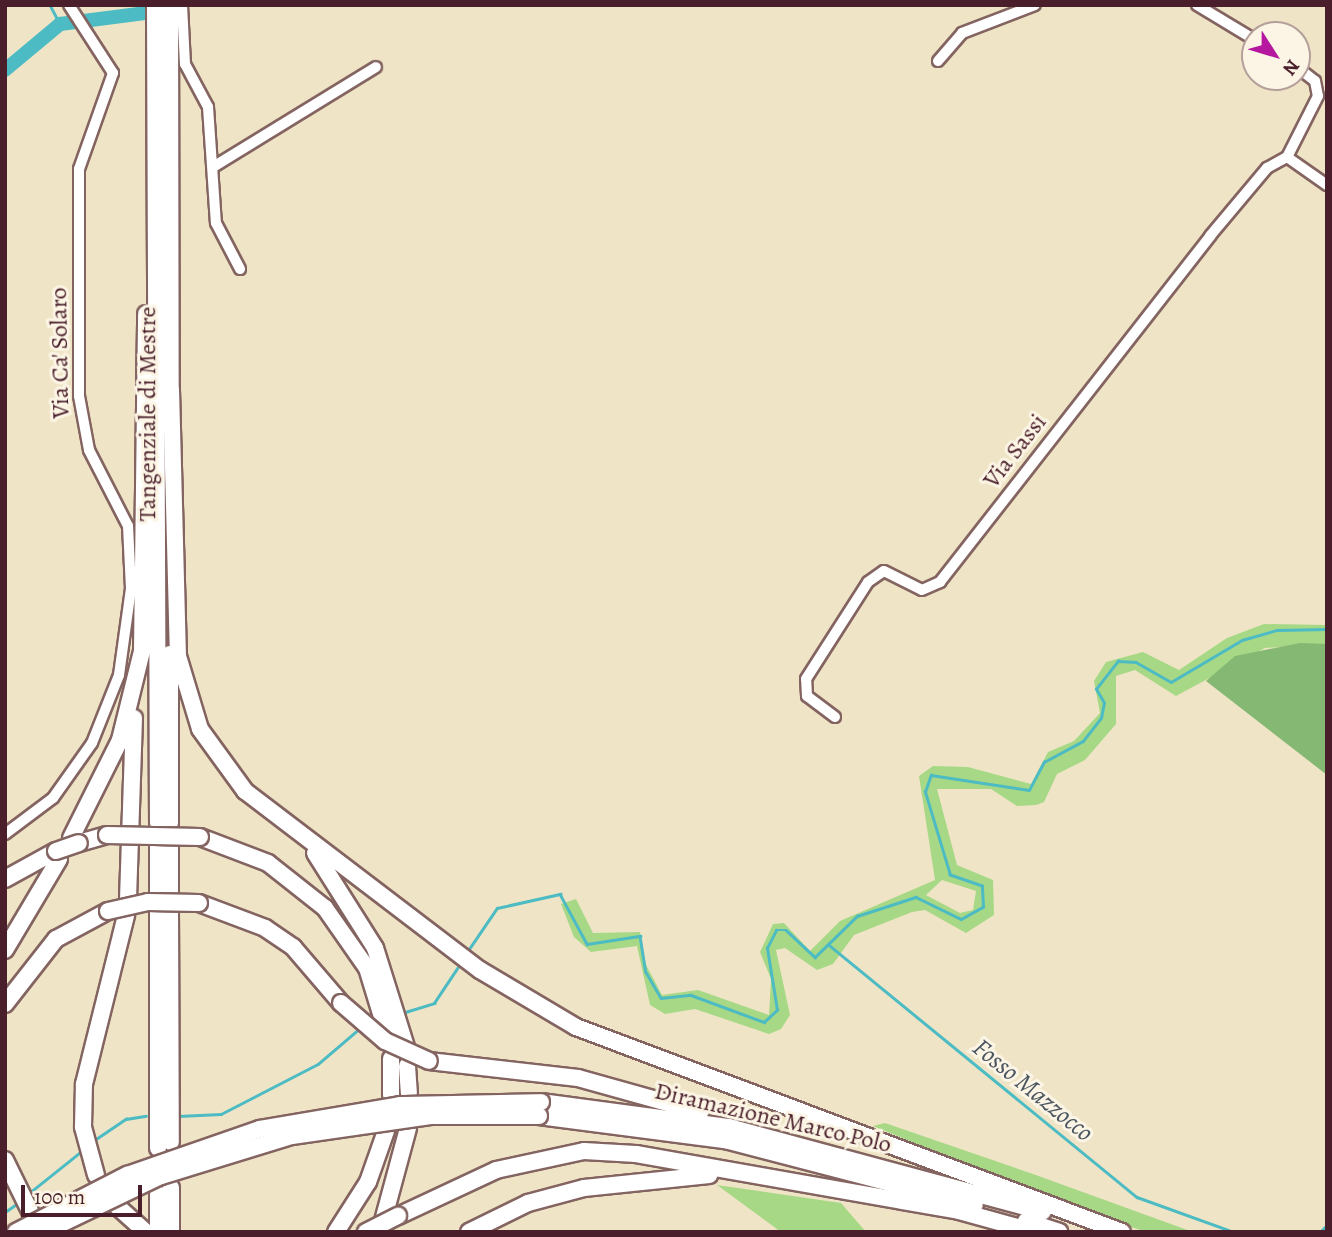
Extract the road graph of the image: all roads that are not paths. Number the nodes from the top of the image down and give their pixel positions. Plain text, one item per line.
1 (155, 5) edge
2 (170, 5) edge
3 (182, 5) edge
4 (1035, 5) edge
5 (1197, 5) edge
6 (69, 6) edge
7 (169, 30) junction
8 (1241, 32) edge
9 (938, 61) dead end
10 (376, 67) dead end
11 (1311, 78) edge
12 (157, 100) junction
13 (1287, 157) junction
14 (213, 166) junction
15 (1327, 185) edge
16 (240, 269) dead end
17 (171, 390) junction
18 (135, 691) junction
19 (835, 717) dead end
20 (278, 817) junction
21 (5, 834) edge
22 (75, 840) junction
23 (164, 840) dead end
24 (57, 855) junction
25 (5, 879) edge
26 (5, 950) edge
27 (5, 1004) edge
28 (389, 1004) junction
29 (406, 1047) dead end
30 (391, 1059) dead end
31 (407, 1066) dead end
32 (408, 1093) dead end
33 (391, 1095) dead end
34 (540, 1109) junction
35 (408, 1128) dead end
36 (386, 1131) dead end
37 (772, 1136) junction
38 (164, 1145) dead end
39 (5, 1160) edge
40 (93, 1167) dead end
41 (756, 1175) junction
42 (910, 1180) junction
43 (118, 1207) dead end
44 (30, 1211) dead end
45 (16, 1232) edge
46 (44, 1232) edge
47 (146, 1232) edge
48 (158, 1232) edge
49 (171, 1232) edge
50 (335, 1232) edge
51 (366, 1232) edge
52 (380, 1232) edge
53 (469, 1232) edge
54 (1035, 1232) edge
55 (1059, 1232) edge
56 (1102, 1232) edge
57 (1122, 1232) edge

1 - 7 highway, Tangenziale di Mestre
2 - 7 highway, Tangenziale di Mestre
3 - 7 street
4 - 9 street
5 - 8 street
6 - 21 street, Via Ca' Solaro
7 - 12 highway, Tangenziale di Mestre
7 - 14 street
7 - 17 highway, Tangenziale di Mestre
10 - 14 street
11 - 13 street, Via Sassi
12 - 17 highway, Tangenziale di Mestre
12 - 18 highway
13 - 15 street
13 - 19 street, Via Sassi
14 - 16 street
17 - 20 highway
18 - 22 highway
18 - 40 highway
20 - 28 highway
20 - 57 highway
22 - 24 highway, bridge
22 - 28 highway, bridge
23 - 38 highway
24 - 25 highway
24 - 26 highway
27 - 37 highway, bridge
28 - 29 highway
30 - 33 highway
31 - 32 highway
34 - 37 highway, Diramazione Marco Polo
34 - 42 highway, Diramazione Marco Polo
34 - 45 highway, Diramazione Marco Polo, bridge
34 - 46 highway, Diramazione Marco Polo, bridge
35 - 52 highway
36 - 50 highway
37 - 42 highway, Diramazione Marco Polo
39 - 44 highway
41 - 51 highway, bridge
41 - 53 highway
41 - 54 highway
42 - 55 highway
42 - 56 highway
43 - 47 highway
48 - 49 highway

